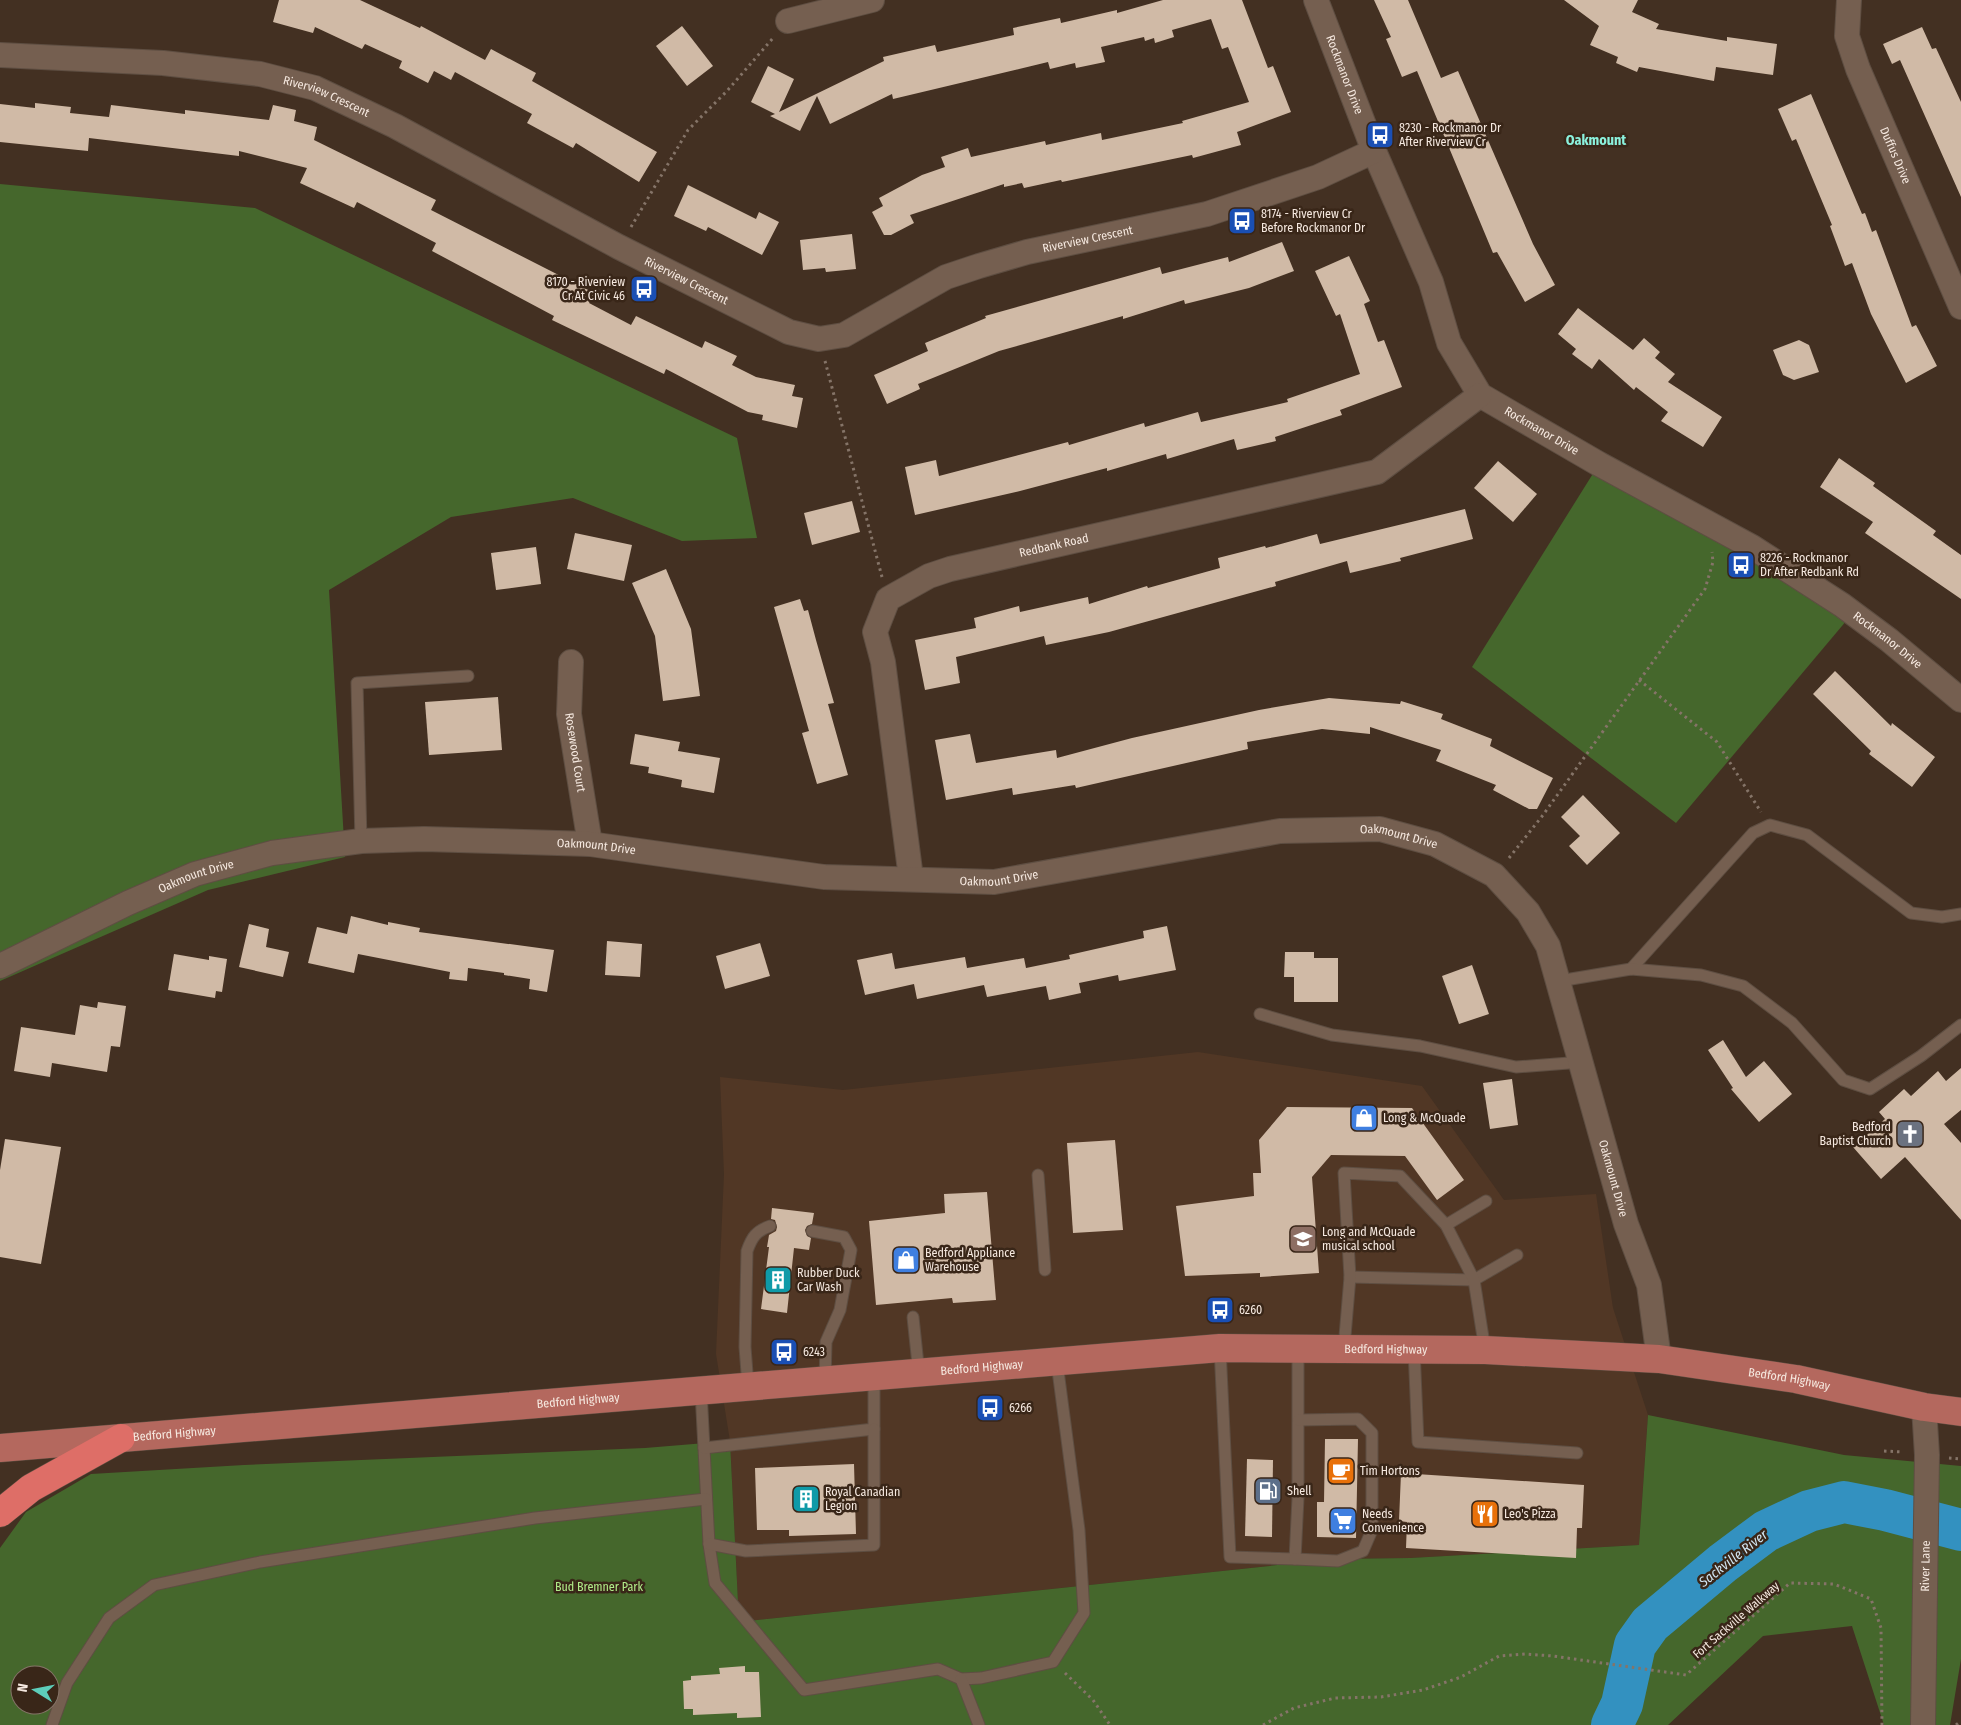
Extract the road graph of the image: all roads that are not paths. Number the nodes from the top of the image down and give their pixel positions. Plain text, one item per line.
1 (872, 0) edge
2 (1316, 0) edge
3 (1849, 0) edge
4 (788, 21) road end
5 (0, 55) edge
6 (1374, 151) junction
7 (1961, 307) edge
8 (1480, 395) junction
9 (571, 662) dead end
10 (468, 676) dead end
11 (1961, 700) edge
12 (361, 841) junction
13 (590, 844) junction
14 (911, 878) junction
15 (1961, 914) edge
16 (0, 966) edge
17 (1631, 969) junction
18 (1559, 981) junction
19 (1260, 1014) dead end
20 (1961, 1025) edge
21 (1582, 1062) junction
22 (1038, 1175) dead end
23 (1486, 1200) dead end
24 (1446, 1225) junction
25 (770, 1226) dead end
26 (812, 1231) dead end
27 (1517, 1255) dead end
28 (1045, 1270) dead end
29 (1350, 1278) junction
30 (1474, 1280) junction
31 (913, 1317) dead end
32 (1220, 1348) junction
33 (1298, 1348) junction
34 (1344, 1348) junction
35 (1414, 1349) junction
36 (1485, 1350) junction
37 (1659, 1359) junction
38 (1057, 1363) junction
39 (919, 1374) junction
40 (874, 1377) junction
41 (825, 1381) junction
42 (748, 1386) junction
43 (701, 1391) junction
44 (1924, 1407) junction
45 (1961, 1412) edge
46 (1299, 1420) junction
47 (874, 1430) junction
48 (121, 1438) junction
49 (0, 1448) edge
50 (704, 1448) junction
51 (1577, 1453) dead end
52 (706, 1499) junction
53 (0, 1513) edge
54 (709, 1544) junction
55 (1295, 1559) junction
56 (961, 1679) junction
57 (52, 1725) edge
58 (979, 1725) edge
59 (1923, 1725) edge

1 - 4 street
2 - 6 street, Rockmanor Drive
3 - 7 street, Duffus Drive
5 - 6 street, Riverview Crescent
6 - 8 street, Rockmanor Drive
8 - 11 street, Rockmanor Drive
8 - 14 street, Redbank Road
9 - 13 street, Rosewood Court
10 - 12 lane
12 - 13 street, Oakmount Drive
12 - 16 street, Oakmount Drive
13 - 14 street, Oakmount Drive
14 - 18 street, Oakmount Drive
15 - 17 lane
17 - 18 lane
17 - 20 lane
18 - 21 street, Oakmount Drive
19 - 21 lane
21 - 37 street, Oakmount Drive
22 - 28 lane
23 - 24 lane
24 - 29 lane
24 - 30 lane
25 - 42 lane
26 - 41 lane
27 - 30 lane
29 - 30 lane
29 - 34 lane
30 - 36 lane
31 - 39 lane
32 - 33 main road, Bedford Highway
32 - 38 main road, Bedford Highway
32 - 55 lane
33 - 34 main road, Bedford Highway
33 - 46 lane
34 - 35 main road, Bedford Highway
35 - 36 main road, Bedford Highway
35 - 51 lane
36 - 37 main road, Bedford Highway
37 - 44 main road, Bedford Highway
38 - 39 main road, Bedford Highway
38 - 56 lane
39 - 40 main road, Bedford Highway
40 - 41 main road, Bedford Highway
40 - 47 lane
41 - 42 main road, Bedford Highway
42 - 43 main road, Bedford Highway
43 - 48 main road, Bedford Highway
43 - 50 lane
44 - 45 main road, Bedford Highway
44 - 59 street, River Lane
46 - 55 lane
46 - 55 lane
47 - 50 lane
47 - 54 lane
48 - 49 main road, Bedford Highway
48 - 53 highway
50 - 52 lane
52 - 54 lane
52 - 57 lane
54 - 56 lane
56 - 58 lane

